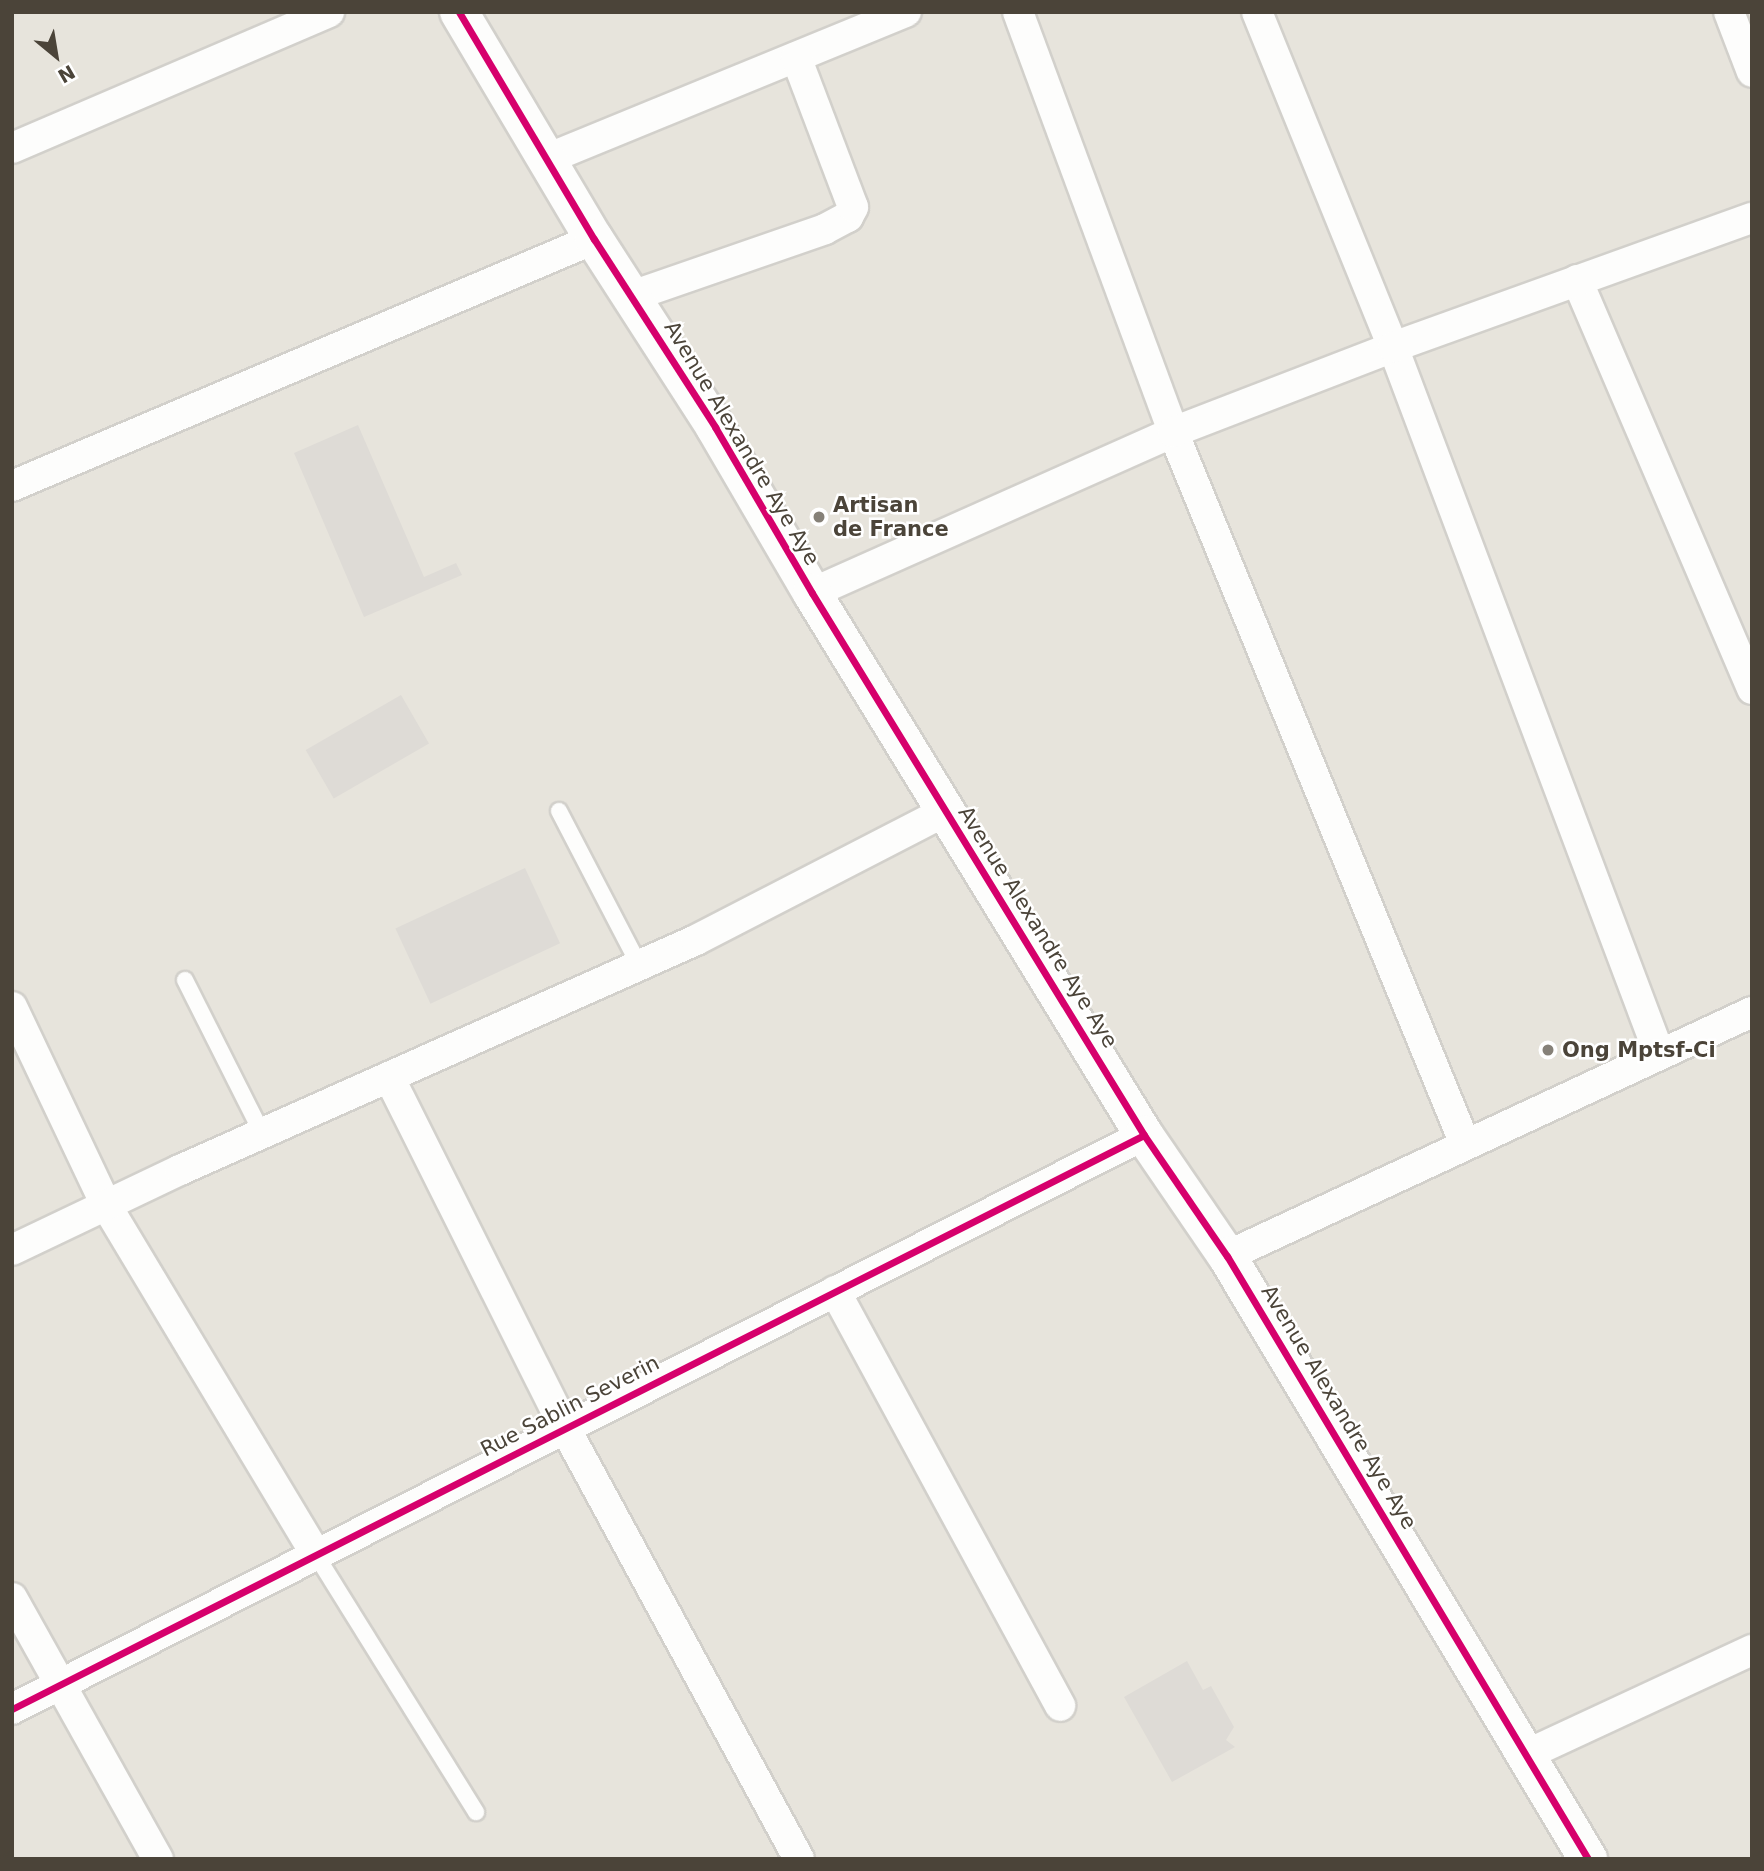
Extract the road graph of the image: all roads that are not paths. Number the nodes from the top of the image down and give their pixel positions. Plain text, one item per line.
1 (329, 12) edge
2 (459, 12) edge
3 (906, 12) edge
4 (1018, 12) edge
5 (1257, 12) edge
6 (1729, 12) edge
7 (796, 57) junction
8 (1752, 72) edge
9 (12, 148) edge
10 (547, 159) junction
11 (1752, 218) edge
12 (594, 239) junction
13 (1577, 281) junction
14 (632, 296) junction
15 (1393, 347) junction
16 (1173, 432) junction
17 (12, 486) edge
18 (812, 593) junction
19 (1752, 689) edge
20 (559, 811) dead end
21 (946, 811) junction
22 (639, 965) junction
23 (186, 980) dead end
24 (12, 1007) edge
25 (1747, 1025) edge
26 (1659, 1053) junction
27 (388, 1077) junction
28 (262, 1133) junction
29 (1144, 1135) junction
30 (1465, 1144) junction
31 (106, 1205) junction
32 (12, 1250) edge
33 (1227, 1256) junction
34 (835, 1291) junction
35 (565, 1428) junction
36 (316, 1555) junction
37 (12, 1598) edge
38 (1752, 1650) edge
39 (61, 1682) junction
40 (1060, 1706) dead end
41 (12, 1709) edge
42 (1528, 1754) junction
43 (476, 1812) dead end
44 (158, 1859) edge
45 (799, 1859) edge
46 (1588, 1859) edge

1 - 9 street
2 - 10 street, Avenue Alexandre Aye Aye
3 - 7 street
4 - 16 street
5 - 15 street
6 - 8 street
7 - 10 street
7 - 14 street
10 - 12 street, Avenue Alexandre Aye Aye
11 - 13 street
12 - 14 street, Avenue Alexandre Aye Aye
12 - 17 street
13 - 15 street
13 - 19 street
14 - 18 street, Avenue Alexandre Aye Aye
15 - 16 street
15 - 26 street
16 - 18 street
16 - 30 street
18 - 21 street, Avenue Alexandre Aye Aye
20 - 22 lane
21 - 22 street
21 - 29 street, Avenue Alexandre Aye Aye
22 - 27 street
23 - 28 lane
24 - 31 street
25 - 26 street
26 - 30 street
27 - 28 street
27 - 35 street
28 - 31 street
29 - 33 street, Avenue Alexandre Aye Aye
29 - 34 street, Rue Sablin Severin
30 - 33 street
31 - 32 street
31 - 36 street
33 - 42 street, Avenue Alexandre Aye Aye
34 - 35 street, Rue Sablin Severin
34 - 40 street
35 - 36 street, Rue Sablin Severin
35 - 45 street
36 - 39 street, Rue Sablin Severin
36 - 43 lane
37 - 39 street
38 - 42 street
39 - 41 street, Rue Sablin Severin
39 - 44 street
42 - 46 street, Avenue Alexandre Aye Aye

